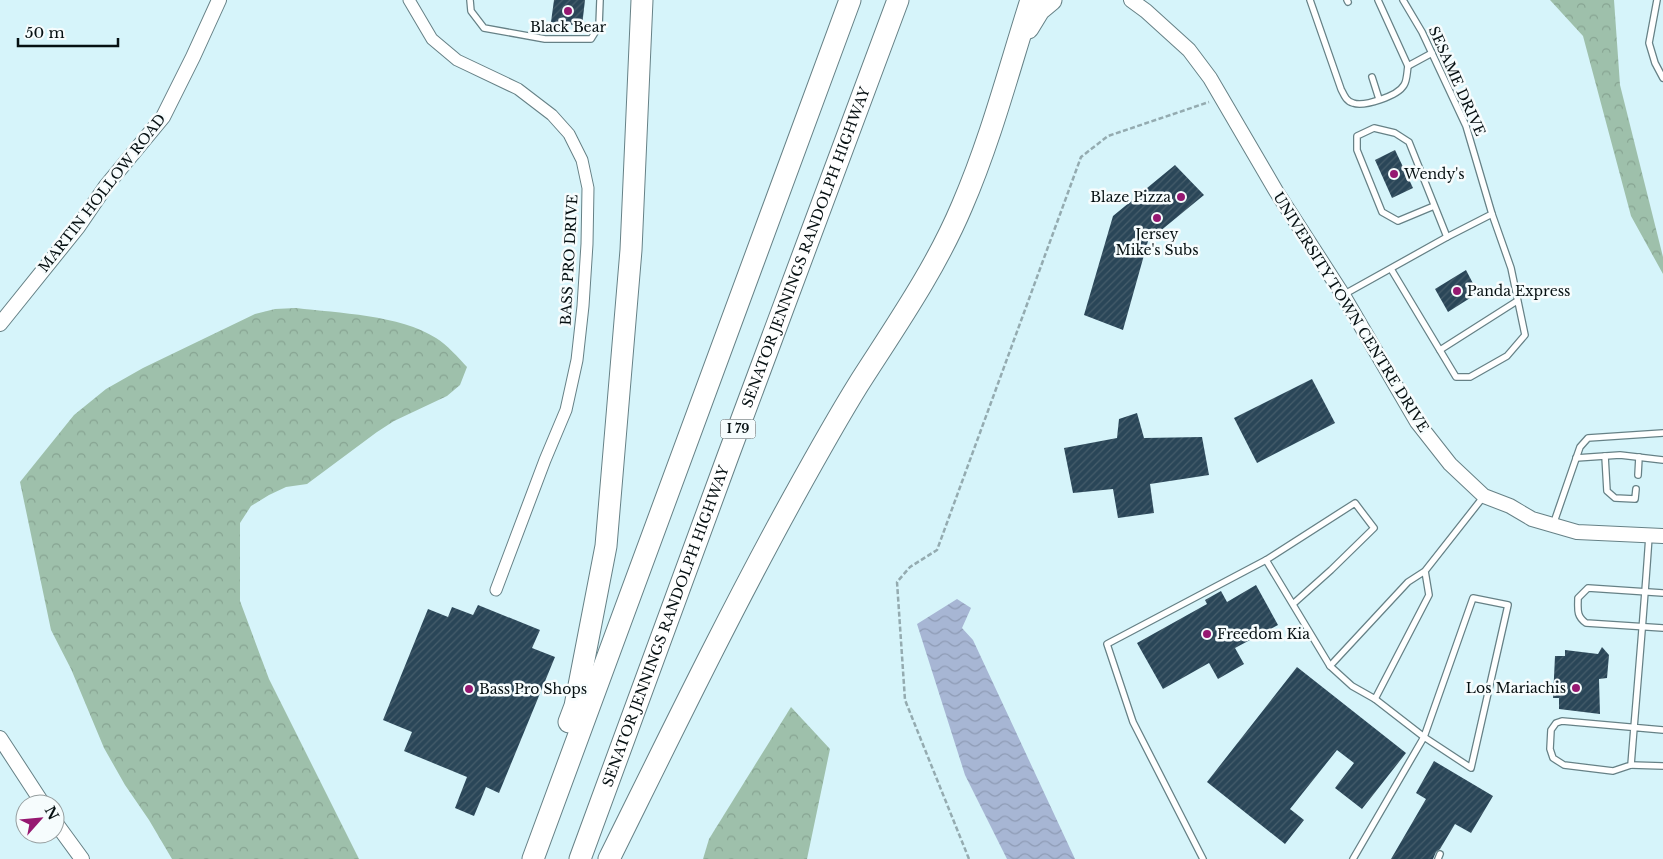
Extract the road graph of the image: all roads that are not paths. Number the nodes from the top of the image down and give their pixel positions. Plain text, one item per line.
1 (219, 0) edge
2 (409, 0) edge
3 (470, 0) edge
4 (600, 0) edge
5 (642, 0) edge
6 (850, 0) edge
7 (898, 0) edge
8 (1031, 0) edge
9 (1051, 0) edge
10 (1131, 0) edge
11 (1310, 0) edge
12 (1378, 0) edge
13 (1403, 0) edge
14 (1657, 0) edge
15 (1015, 50) junction
16 (1432, 53) junction
17 (1408, 66) junction
18 (1372, 77) dead end
19 (1663, 78) edge
20 (1379, 99) junction
21 (1434, 206) junction
22 (1492, 214) junction
23 (1448, 237) junction
24 (1391, 269) junction
25 (1343, 295) junction
26 (1517, 301) junction
27 (0, 324) edge
28 (1440, 350) junction
29 (1663, 433) edge
30 (1605, 456) junction
31 (1638, 457) junction
32 (1576, 458) junction
33 (1663, 460) edge
34 (1638, 475) dead end
35 (1636, 489) dead end
36 (1484, 496) junction
37 (1553, 525) junction
38 (1656, 536) edge
39 (1266, 560) junction
40 (1425, 571) junction
41 (496, 590) dead end
42 (1645, 592) junction
43 (1663, 593) edge
44 (1292, 604) junction
45 (1642, 627) junction
46 (1663, 628) edge
47 (1330, 666) junction
48 (1375, 699) junction
49 (1634, 728) junction
50 (1663, 730) edge
51 (1424, 737) junction
52 (0, 738) edge
53 (1631, 765) junction
54 (1663, 766) edge
55 (36, 794) edge
56 (65, 836) edge
57 (82, 859) edge
58 (526, 859) edge
59 (533, 859) edge
60 (580, 859) edge
61 (609, 859) edge
62 (1203, 859) edge
63 (1353, 859) edge

1 - 27 street, MARTIN HOLLOW ROAD
2 - 41 street, BASS PRO DRIVE
3 - 4 lane
5 - 58 highway
6 - 59 highway
7 - 60 highway, SENATOR JENNINGS RANDOLPH HIGHWAY / I 79
8 - 15 highway
9 - 15 highway
10 - 25 street, UNIVERSITY TOWN CENTRE DRIVE
11 - 20 lane
12 - 17 lane
13 - 16 lane, SESAME DRIVE
14 - 19 lane
15 - 61 highway
16 - 17 lane
16 - 22 lane, SESAME DRIVE
17 - 20 lane
18 - 20 lane
21 - 21 lane
21 - 23 lane
22 - 23 lane
22 - 26 lane, SESAME DRIVE
23 - 24 lane
24 - 25 lane
24 - 28 lane
25 - 36 street, UNIVERSITY TOWN CENTRE DRIVE
26 - 28 lane
26 - 28 lane, SESAME DRIVE
29 - 32 lane
30 - 31 lane
30 - 32 lane
30 - 35 lane
31 - 33 lane
31 - 34 lane
32 - 37 lane
36 - 37 street, UNIVERSITY TOWN CENTRE DRIVE
36 - 40 lane
37 - 38 street, UNIVERSITY TOWN CENTRE DRIVE
38 - 42 lane
39 - 44 lane
39 - 44 lane
39 - 62 lane
40 - 47 lane
40 - 48 lane
42 - 43 lane
42 - 45 lane
42 - 45 lane
44 - 47 lane
45 - 46 lane
45 - 49 lane
47 - 48 lane
48 - 51 lane
49 - 50 lane
49 - 53 lane
49 - 53 lane
51 - 51 lane
51 - 63 lane
52 - 55 street
53 - 54 lane
56 - 57 street

